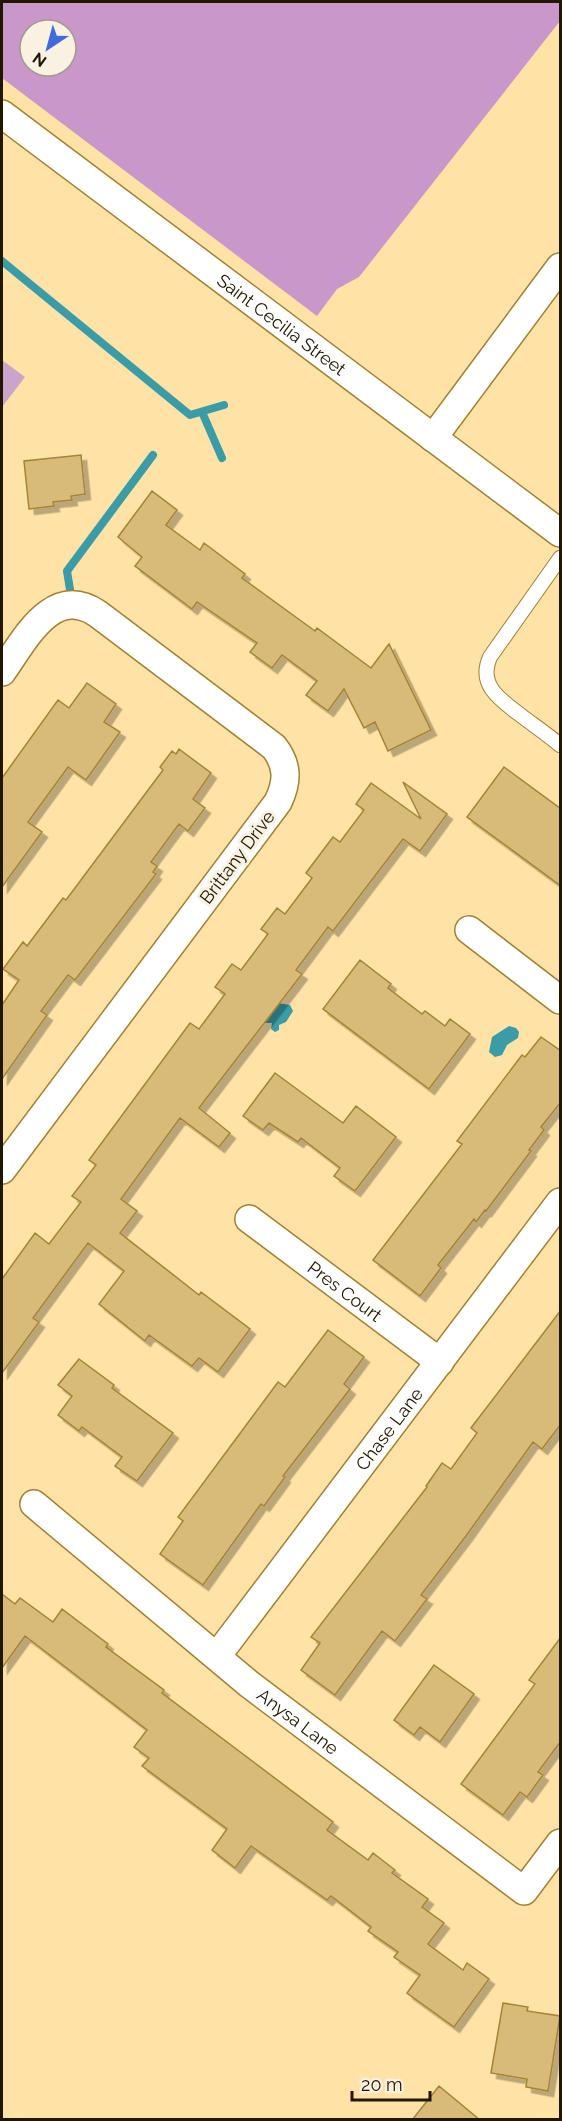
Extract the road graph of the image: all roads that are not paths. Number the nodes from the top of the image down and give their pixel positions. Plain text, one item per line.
1 (2, 114) edge
2 (561, 267) edge
3 (433, 438) junction
4 (561, 533) edge
5 (561, 558) edge
6 (2, 672) edge
7 (561, 745) edge
8 (469, 930) dead end
9 (561, 1000) edge
10 (2, 1170) edge
11 (561, 1202) edge
12 (249, 1219) dead end
13 (440, 1362) junction
14 (34, 1504) dead end
15 (217, 1656) junction
16 (561, 1843) edge

1 - 3 street, Saint Cecilia Street
2 - 3 street
3 - 4 street, Saint Cecilia Street
5 - 7 lane
6 - 10 street, Brittany Drive
8 - 9 street
11 - 13 street, Chase Lane
12 - 13 street, Pres Court
13 - 15 street, Chase Lane
14 - 15 street, Anysa Lane
15 - 16 street, Anysa Lane

